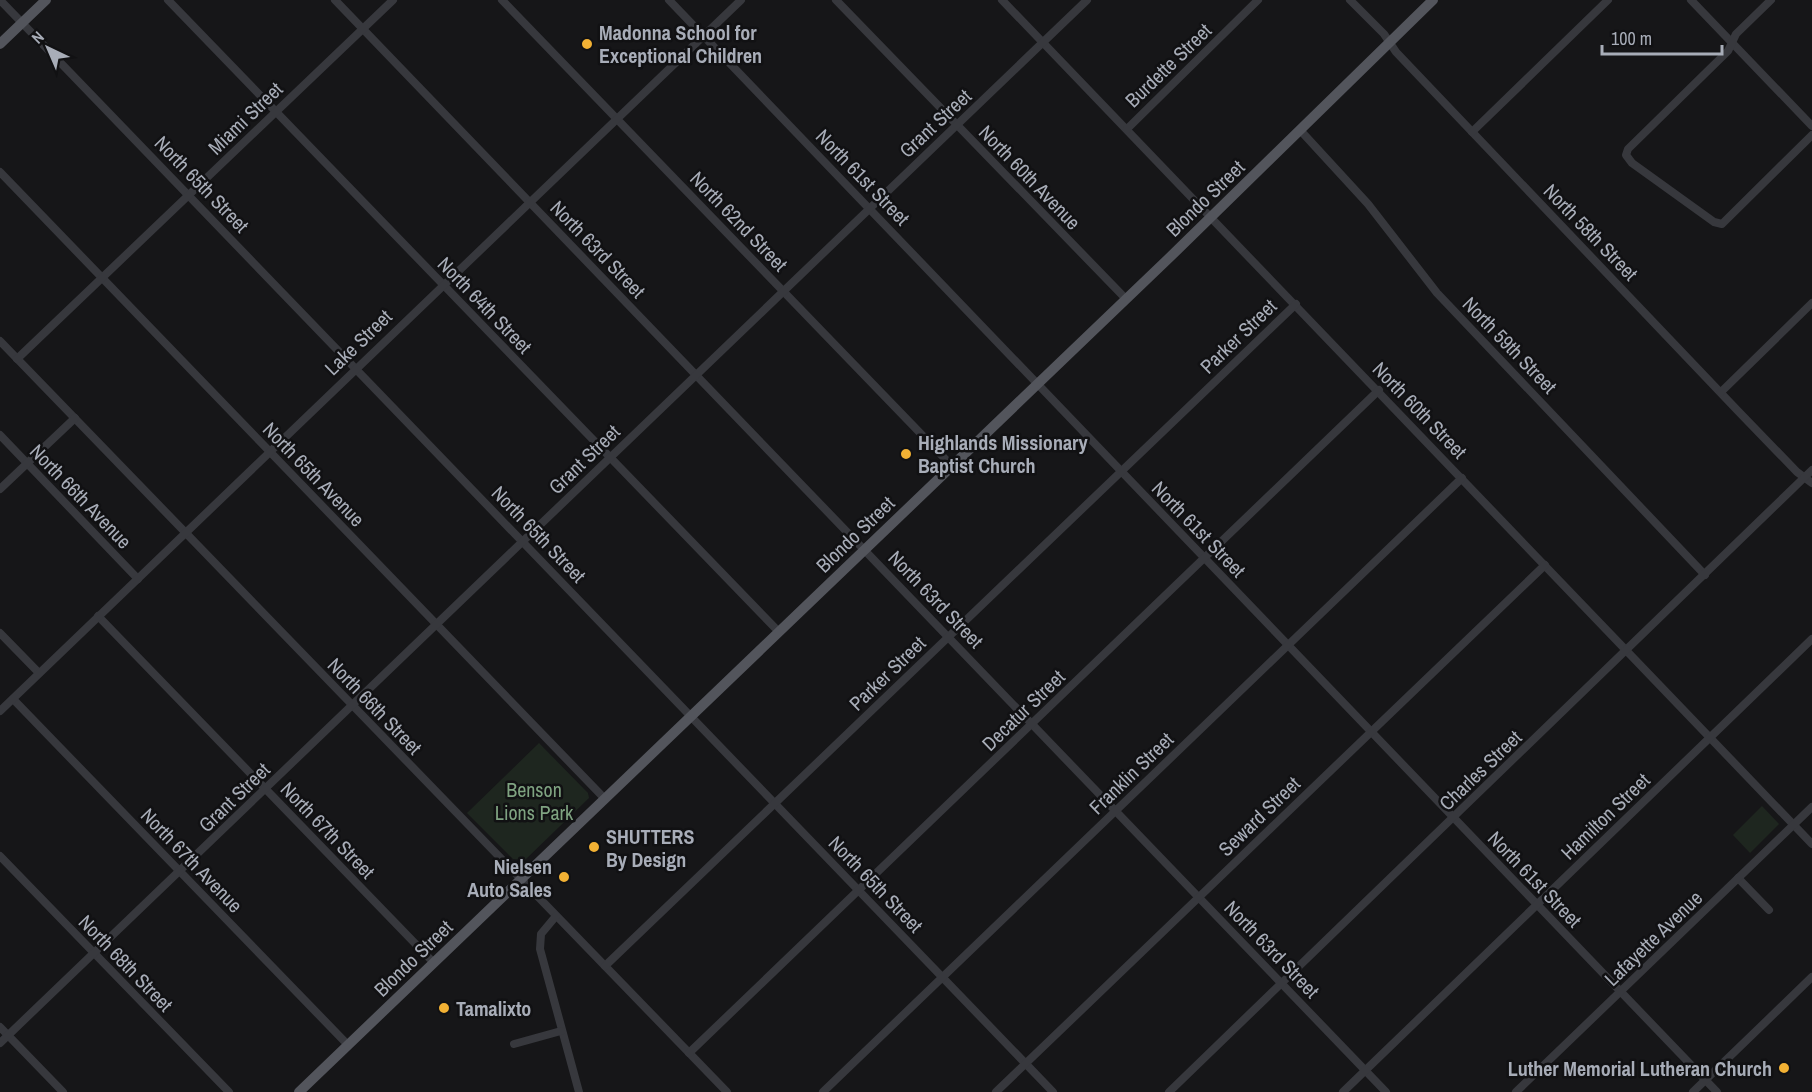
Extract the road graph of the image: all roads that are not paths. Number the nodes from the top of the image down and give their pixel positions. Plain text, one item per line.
1 (0, 0) edge
2 (46, 0) edge
3 (168, 0) edge
4 (335, 0) edge
5 (393, 0) edge
6 (502, 0) edge
7 (669, 0) edge
8 (741, 0) edge
9 (836, 0) edge
10 (1002, 0) edge
11 (1087, 0) edge
12 (1258, 0) edge
13 (1350, 0) edge
14 (1433, 0) edge
15 (1608, 0) edge
16 (1691, 0) edge
17 (1771, 0) edge
18 (22, 22) junction
19 (363, 28) junction
20 (704, 36) junction
21 (1390, 42) junction
22 (1044, 43) junction
23 (1732, 43) junction
24 (0, 44) edge
25 (276, 111) junction
26 (617, 118) junction
27 (957, 125) junction
28 (1812, 126) edge
29 (1127, 129) junction
30 (1300, 130) junction
31 (1472, 132) junction
32 (1812, 135) edge
33 (0, 172) edge
34 (189, 195) junction
35 (530, 201) junction
36 (870, 208) junction
37 (1212, 216) junction
38 (102, 278) junction
39 (442, 284) junction
40 (783, 291) junction
41 (1126, 299) junction
42 (1812, 303) edge
43 (1296, 304) junction
44 (0, 341) edge
45 (17, 359) junction
46 (356, 368) junction
47 (696, 374) junction
48 (1038, 383) junction
49 (1379, 390) junction
50 (1721, 392) junction
51 (75, 418) junction
52 (0, 435) edge
53 (269, 451) junction
54 (609, 458) junction
55 (27, 464) junction
56 (952, 466) junction
57 (1812, 470) edge
58 (1121, 471) junction
59 (1462, 478) junction
60 (1808, 481) edge
61 (0, 489) edge
62 (185, 533) junction
63 (523, 540) junction
64 (865, 549) junction
65 (1204, 558) junction
66 (1545, 565) junction
67 (1705, 575) junction
68 (138, 579) junction
69 (98, 616) junction
70 (436, 624) junction
71 (779, 632) junction
72 (0, 633) edge
73 (949, 636) junction
74 (1812, 639) edge
75 (1288, 645) junction
76 (1628, 651) junction
77 (39, 673) junction
78 (13, 699) junction
79 (352, 706) junction
80 (0, 711) edge
81 (692, 716) junction
82 (1033, 723) junction
83 (1371, 731) junction
84 (1711, 738) junction
85 (266, 789) junction
86 (605, 799) junction
87 (776, 803) junction
88 (1812, 807) edge
89 (1116, 810) junction
90 (1454, 818) junction
91 (1793, 825) junction
92 (1812, 844) edge
93 (0, 856) edge
94 (180, 871) junction
95 (1738, 878) junction
96 (520, 880) junction
97 (859, 890) junction
98 (1199, 897) junction
99 (1537, 905) junction
100 (1769, 910) dead end
101 (556, 916) junction
102 (94, 953) junction
103 (434, 963) junction
104 (606, 966) junction
105 (942, 977) junction
106 (1812, 977) edge
107 (1282, 983) junction
108 (1621, 992) junction
109 (0, 1027) edge
110 (561, 1031) junction
111 (8, 1035) junction
112 (0, 1043) edge
113 (514, 1044) dead end
114 (348, 1045) junction
115 (689, 1053) junction
116 (1026, 1064) junction
117 (1365, 1070) junction
118 (1706, 1080) junction
119 (63, 1092) edge
120 (229, 1092) edge
121 (299, 1092) edge
122 (579, 1092) edge
123 (727, 1092) edge
124 (823, 1092) edge
125 (996, 1092) edge
126 (1053, 1092) edge
127 (1169, 1092) edge
128 (1343, 1092) edge
129 (1386, 1092) edge
130 (1516, 1092) edge
131 (1693, 1092) edge
132 (1718, 1092) edge

1 - 18 street, North 65th Street
2 - 18 main road
3 - 25 street, North 64th Street
4 - 19 street, North 63rd Street
5 - 19 street, Miami Street
6 - 26 street, North 62nd Street
7 - 20 street, North 61st Street
8 - 20 street, Lake Street
9 - 27 street, North 60th Avenue
10 - 22 street, North 60th Street
11 - 22 street, Grant Street
12 - 29 street, Burdette Street
13 - 21 street, North 58th Street
14 - 21 main road, Blondo Street
15 - 31 street
16 - 23 street
17 - 23 street
18 - 24 main road
18 - 34 street, North 65th Street
19 - 25 street, Miami Street
19 - 35 street, North 63rd Street
20 - 26 street, Lake Street
20 - 36 street, North 61st Street
21 - 30 main road, Blondo Street
21 - 31 street, North 58th Street
22 - 27 street, Grant Street
22 - 29 street, North 60th Street
23 - 28 street
23 - 32 street
25 - 34 street, Miami Street
25 - 39 street, North 64th Street
26 - 35 street, Lake Street
26 - 40 street, North 62nd Street
27 - 36 street, Grant Street
27 - 41 street, North 60th Avenue
29 - 37 street, North 60th Street
30 - 37 main road, Blondo Street
30 - 67 street, North 59th Street
31 - 50 street, North 58th Street
33 - 38 street, North 65th Avenue
34 - 38 street, Miami Street
34 - 46 street, North 65th Street
35 - 39 street, Lake Street
35 - 47 street, North 63rd Street
36 - 40 street, Grant Street
36 - 48 street, North 61st Street
37 - 41 main road, Blondo Street
37 - 43 street, North 60th Street
38 - 45 street, Miami Street
38 - 53 street, North 65th Avenue
39 - 46 street, Lake Street
39 - 54 street, North 64th Street
40 - 47 street, Grant Street
40 - 56 street, North 62nd Street
41 - 48 main road, Blondo Street
42 - 50 street
43 - 49 street, North 60th Street
43 - 58 street, Parker Street
44 - 45 street, North 66th Street
45 - 51 street, North 66th Street
46 - 53 street, Lake Street
46 - 63 street, North 65th Street
47 - 54 street, Grant Street
47 - 64 street, North 63rd Street
48 - 56 main road, Blondo Street
48 - 58 street, North 61st Street
49 - 59 street, North 60th Street
49 - 65 street, Decatur Street
50 - 60 street, North 58th Street
51 - 55 street
51 - 62 street, North 66th Street
52 - 55 street, North 66th Avenue
53 - 62 street, Lake Street
53 - 70 street, North 65th Avenue
54 - 63 street, Grant Street
54 - 71 street, North 64th Street
55 - 61 street
55 - 68 street, North 66th Avenue
56 - 64 main road, Blondo Street
57 - 60 street, Charles Street
58 - 65 street, North 61st Street
58 - 73 street, Parker Street
59 - 66 street, North 60th Street
59 - 75 street, Franklin Street
60 - 67 street, Charles Street
62 - 68 street, Lake Street
62 - 79 street, North 66th Street
63 - 70 street, Grant Street
63 - 81 street, North 65th Street
64 - 71 main road, Blondo Street
64 - 73 street, North 63rd Street
65 - 75 street, North 61st Street
65 - 82 street, Decatur Street
66 - 76 street, North 60th Street
66 - 83 street, Seward Street
67 - 76 street, Charles Street
68 - 69 street, Lake Street
69 - 77 street, Lake Street
69 - 85 street, North 67th Street
70 - 79 street, Grant Street
70 - 86 street, North 65th Avenue
71 - 81 main road, Blondo Street
72 - 77 street
73 - 82 street, North 63rd Street
73 - 87 street, Parker Street
74 - 84 street, Hamilton Street
75 - 83 street, North 61st Street
75 - 89 street, Franklin Street
76 - 84 street, North 60th Street
76 - 90 street, Charles Street
77 - 78 street, Lake Street
78 - 80 street, Lake Street
78 - 94 street, North 67th Avenue
79 - 85 street, Grant Street
79 - 96 street, North 66th Street
81 - 86 main road, Blondo Street
81 - 87 street, North 65th Street
82 - 89 street, North 63rd Street
82 - 97 street, Decatur Street
83 - 90 street, North 61st Street
83 - 98 street, Seward Street
84 - 91 street, North 60th Street
84 - 99 street, Hamilton Street
85 - 94 street, Grant Street
85 - 103 street, North 67th Street
86 - 96 main road, Blondo Street
87 - 97 street, North 65th Street
87 - 104 street, Parker Street
88 - 91 street, Lafayette Avenue
89 - 98 street, North 63rd Street
89 - 105 street, Franklin Street
90 - 99 street, North 61st Street
90 - 107 street, Charles Street
91 - 92 street, North 60th Street
91 - 95 street, Lafayette Avenue
93 - 102 street, North 68th Street
94 - 102 street, Grant Street
94 - 114 street, North 67th Avenue
95 - 100 street
95 - 108 street, Lafayette Avenue
96 - 101 street, North 66th Street
96 - 103 main road, Blondo Street
97 - 105 street, North 65th Street
97 - 115 street, Decatur Street
98 - 107 street, North 63rd Street
98 - 116 street, Seward Street
99 - 108 street, North 61st Street
99 - 117 street, Hamilton Street
101 - 104 street, North 66th Street
101 - 110 street
102 - 111 street, Grant Street
102 - 120 street, North 68th Street
103 - 114 main road, Blondo Street
104 - 115 street, North 66th Street
105 - 116 street, North 65th Street
105 - 124 street, Franklin Street
106 - 118 street
107 - 117 street, North 63rd Street
107 - 127 street, Charles Street
108 - 118 street, North 61st Street
108 - 130 street, Lafayette Avenue
109 - 111 street
110 - 113 street
110 - 122 street
111 - 112 street, Grant Street
111 - 119 street
114 - 121 main road, Blondo Street
115 - 123 street, North 66th Street
116 - 125 street, Seward Street
116 - 126 street, North 65th Street
117 - 128 street, Hamilton Street
117 - 129 street, North 63rd Street
118 - 131 street
118 - 132 street, North 61st Street

